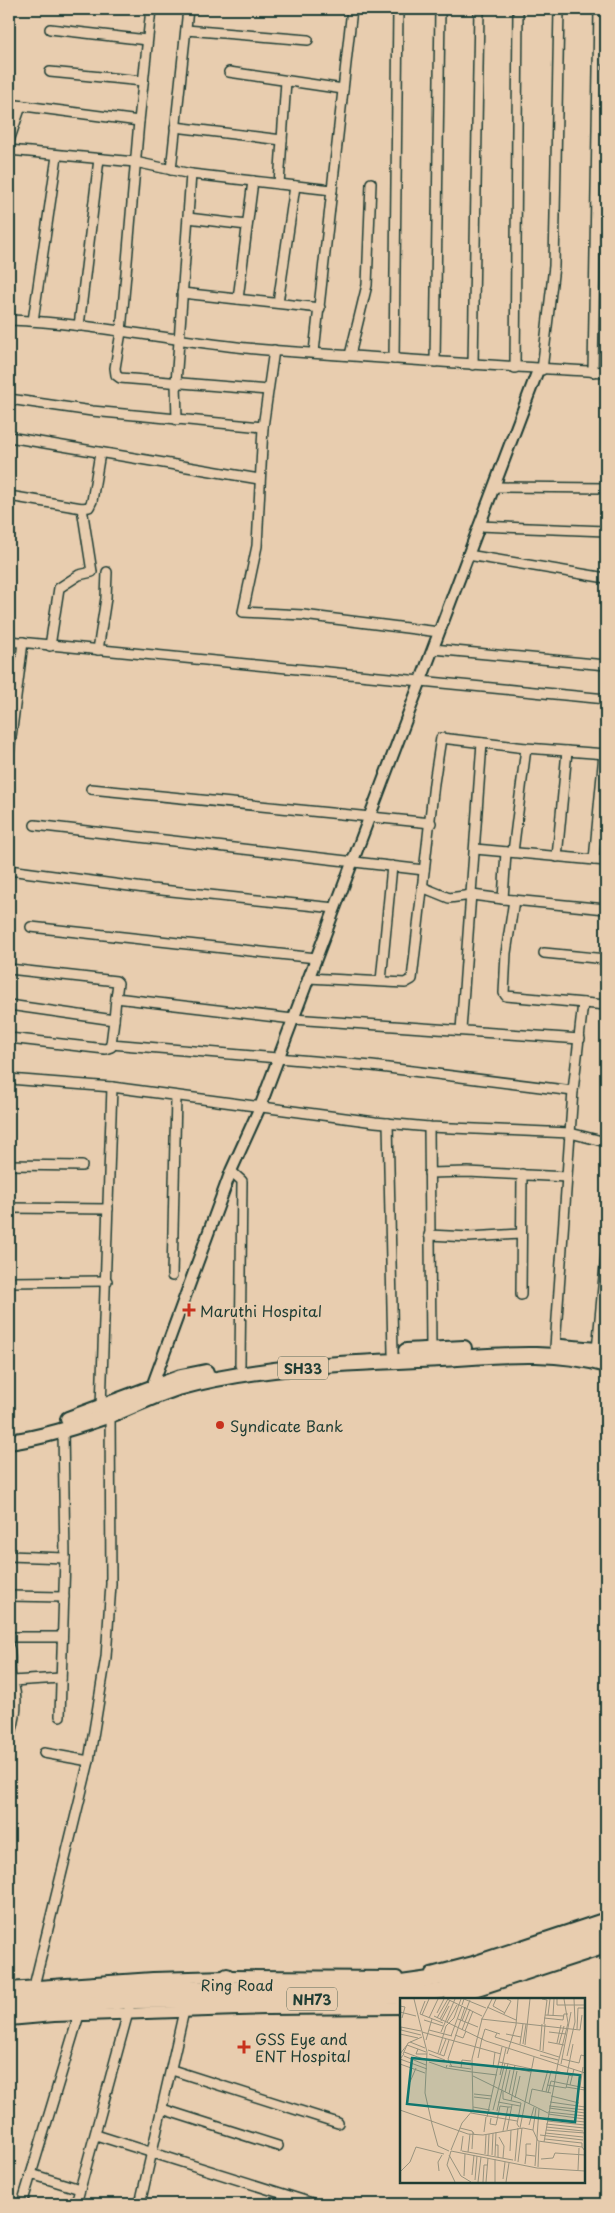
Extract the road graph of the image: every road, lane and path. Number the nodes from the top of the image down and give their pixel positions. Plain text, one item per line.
1 (151, 9) edge
2 (188, 9) edge
3 (352, 9) edge
4 (398, 9) edge
5 (440, 9) edge
6 (479, 9) edge
7 (518, 9) edge
8 (559, 9) edge
9 (599, 9) edge
10 (50, 29) dead end
11 (186, 30) junction
12 (147, 40) junction
13 (308, 40) dead end
14 (50, 72) dead end
15 (229, 72) dead end
16 (143, 81) junction
17 (286, 81) junction
18 (343, 89) junction
19 (9, 104) edge
20 (20, 106) junction
21 (139, 121) junction
22 (175, 127) junction
23 (282, 140) junction
24 (9, 141) edge
25 (9, 150) edge
26 (57, 156) junction
27 (99, 159) junction
28 (135, 162) junction
29 (171, 170) junction
30 (191, 174) junction
31 (253, 181) junction
32 (372, 183) dead end
33 (279, 184) junction
34 (295, 186) junction
35 (332, 190) junction
36 (188, 218) junction
37 (247, 225) junction
38 (182, 293) junction
39 (238, 299) junction
40 (278, 303) junction
41 (320, 308) junction
42 (9, 320) edge
43 (33, 320) junction
44 (79, 326) junction
45 (121, 332) junction
46 (179, 340) junction
47 (274, 350) junction
48 (314, 352) junction
49 (350, 355) junction
50 (394, 359) junction
51 (436, 362) junction
52 (473, 365) junction
53 (515, 368) junction
54 (540, 370) junction
55 (594, 372) junction
56 (606, 372) edge
57 (176, 383) junction
58 (268, 390) junction
59 (9, 399) edge
60 (177, 420) junction
61 (263, 427) junction
62 (9, 437) edge
63 (100, 453) junction
64 (260, 479) junction
65 (494, 487) junction
66 (606, 488) edge
67 (9, 496) edge
68 (82, 508) junction
69 (479, 526) junction
70 (606, 531) edge
71 (468, 555) junction
72 (106, 572) dead end
73 (606, 578) edge
74 (439, 632) junction
75 (9, 641) edge
76 (23, 642) junction
77 (50, 646) junction
78 (98, 650) junction
79 (433, 650) junction
80 (606, 665) edge
81 (421, 680) junction
82 (606, 699) edge
83 (482, 743) junction
84 (526, 748) junction
85 (567, 751) junction
86 (9, 753) edge
87 (605, 754) edge
88 (91, 789) dead end
89 (369, 817) junction
90 (35, 824) dead end
91 (431, 824) junction
92 (475, 849) junction
93 (510, 852) junction
94 (557, 856) junction
95 (594, 860) junction
96 (353, 861) junction
97 (606, 861) edge
98 (392, 866) junction
99 (9, 870) edge
100 (424, 870) junction
101 (422, 886) junction
102 (472, 895) junction
103 (504, 899) junction
104 (514, 900) junction
105 (335, 908) junction
106 (606, 908) edge
107 (31, 927) dead end
108 (544, 953) dead end
109 (316, 958) junction
110 (606, 959) edge
111 (9, 969) edge
112 (308, 978) junction
113 (382, 981) junction
114 (116, 998) junction
115 (584, 1003) junction
116 (9, 1005) edge
117 (606, 1005) edge
118 (293, 1019) junction
119 (114, 1020) junction
120 (461, 1030) junction
121 (9, 1038) edge
122 (580, 1038) junction
123 (112, 1044) junction
124 (278, 1058) junction
125 (9, 1079) edge
126 (112, 1087) junction
127 (573, 1091) junction
128 (176, 1096) junction
129 (260, 1108) junction
130 (388, 1123) junction
131 (429, 1127) junction
132 (570, 1133) junction
133 (606, 1142) edge
134 (9, 1165) edge
135 (82, 1166) dead end
136 (231, 1171) junction
137 (429, 1173) junction
138 (522, 1174) junction
139 (567, 1177) junction
140 (9, 1208) edge
141 (108, 1209) junction
142 (521, 1234) junction
143 (429, 1235) junction
144 (606, 1255) edge
145 (172, 1276) dead end
146 (107, 1281) junction
147 (9, 1282) edge
148 (521, 1295) dead end
149 (555, 1347) junction
150 (431, 1349) junction
151 (602, 1352) edge
152 (393, 1353) junction
153 (240, 1365) junction
154 (606, 1365) edge
155 (150, 1394) junction
156 (107, 1409) junction
157 (63, 1430) junction
158 (9, 1432) edge
159 (9, 1442) edge
160 (9, 1556) edge
161 (65, 1558) junction
162 (9, 1596) edge
163 (64, 1597) junction
164 (9, 1637) edge
165 (62, 1637) junction
166 (9, 1647) edge
167 (61, 1678) junction
168 (12, 1681) junction
169 (60, 1716) dead end
170 (9, 1737) edge
171 (44, 1753) dead end
172 (89, 1761) junction
173 (606, 1918) edge
174 (606, 1928) edge
175 (606, 1936) edge
176 (606, 1948) edge
177 (482, 1964) junction
178 (227, 1983) junction
179 (34, 1986) junction
180 (9, 1988) edge
181 (9, 1997) edge
182 (453, 1998) edge
183 (131, 2001) junction
184 (296, 2004) junction
185 (400, 2008) edge
186 (184, 2012) junction
187 (79, 2015) junction
188 (9, 2019) edge
189 (172, 2070) junction
190 (162, 2109) junction
191 (338, 2123) dead end
192 (96, 2135) junction
193 (278, 2146) dead end
194 (152, 2152) junction
195 (31, 2174) junction
196 (80, 2189) junction
197 (22, 2204) edge
198 (76, 2204) edge
199 (140, 2204) edge
200 (315, 2204) edge

1 - 12 street
2 - 11 street
3 - 18 street
4 - 50 street
5 - 51 street
6 - 52 street
7 - 53 street
8 - 54 street
9 - 55 street
10 - 12 street
11 - 13 street
11 - 22 street
12 - 16 street
14 - 16 street
15 - 17 street
16 - 21 street
17 - 18 street
17 - 23 street
18 - 35 street
19 - 20 street
20 - 21 street
20 - 24 street
21 - 28 street
22 - 23 street
22 - 29 street
23 - 33 street
25 - 26 street
26 - 27 street
26 - 43 street
27 - 28 street
27 - 44 street
28 - 29 street
28 - 45 street
29 - 30 street
30 - 31 street
30 - 36 street
31 - 33 street
31 - 37 street
32 - 49 street
33 - 34 street
34 - 35 street
34 - 40 street
35 - 41 street
36 - 37 street
36 - 38 street
37 - 39 street
38 - 39 street
38 - 46 street
39 - 40 street
40 - 41 street
41 - 48 street
42 - 43 street
43 - 44 street
44 - 45 street
45 - 46 street
45 - 57 street
46 - 47 street
46 - 57 street
47 - 48 street
47 - 58 street
48 - 49 street
49 - 50 street
50 - 51 street
51 - 52 street
52 - 53 street
53 - 54 street
54 - 55 street
54 - 65 street
55 - 56 street
57 - 58 street
57 - 60 street
58 - 61 street
59 - 60 street
60 - 61 street
61 - 64 street
62 - 63 street
63 - 64 street
63 - 68 street
64 - 74 street
65 - 66 street
65 - 69 street
67 - 68 street
68 - 77 street
69 - 70 street
69 - 71 street
71 - 73 street
71 - 74 street
72 - 78 street
74 - 79 street
75 - 76 street
76 - 77 street
76 - 86 street
77 - 78 street
78 - 81 street
79 - 80 street
79 - 81 street
81 - 82 street
81 - 89 street
83 - 84 street
83 - 91 street
83 - 92 street
84 - 85 street
84 - 93 street
85 - 87 street
85 - 94 street
87 - 95 street
88 - 89 street
89 - 91 street
89 - 96 street
90 - 96 street
91 - 100 street
92 - 93 street
92 - 102 street
93 - 94 street
93 - 103 street
94 - 95 street
95 - 97 street
96 - 98 street
96 - 105 street
98 - 100 street
98 - 113 street
99 - 105 street
100 - 101 street
101 - 102 street
101 - 113 street
102 - 103 street
102 - 120 street
103 - 104 street
104 - 106 street
104 - 115 street
105 - 109 street
107 - 109 street
108 - 110 street
109 - 112 street
111 - 114 street
112 - 113 street
112 - 118 street
114 - 118 street
114 - 119 street
115 - 117 street
115 - 122 street
116 - 119 street
118 - 120 street
118 - 124 street
119 - 123 street
120 - 122 street
121 - 123 street
122 - 127 street
123 - 124 street
124 - 127 street
124 - 129 street
125 - 126 street
126 - 128 street
126 - 141 street
127 - 132 street
128 - 129 street
128 - 145 street
129 - 130 street
129 - 136 street
130 - 131 street
130 - 152 street
131 - 132 street
131 - 137 street
132 - 133 street
132 - 139 street
134 - 135 street
136 - 153 street
136 - 155 street
137 - 138 street
137 - 143 street
138 - 139 street
138 - 142 street
139 - 149 street
140 - 141 street
141 - 146 street
142 - 143 street
142 - 148 street
143 - 150 street
144 - 151 street
146 - 147 street
146 - 156 street
149 - 150 main road, SH33
149 - 151 main road, SH33
150 - 152 main road, SH33
152 - 153 main road, SH33
153 - 155 main road, SH33
154 - 155 main road, SH33
155 - 156 main road, SH33
156 - 157 main road, SH33
156 - 158 main road, SH33
156 - 172 street
157 - 159 main road, SH33
157 - 161 street
160 - 161 street
161 - 163 street
162 - 163 street
163 - 165 street
164 - 165 street
165 - 167 street
166 - 168 street
167 - 168 street
167 - 169 street
168 - 170 street
171 - 172 street
172 - 179 street
173 - 177 street
174 - 177 main road, Ring Road / NH73
175 - 184 main road, Ring Road / NH73
176 - 182 street
177 - 178 main road, Ring Road / NH73
178 - 179 street
178 - 183 main road, Ring Road / NH73
179 - 180 street
181 - 183 main road, Ring Road / NH73
183 - 184 main road, Ring Road / NH73
183 - 186 street
183 - 187 street
183 - 188 main road, Ring Road / NH73
183 - 192 street
184 - 185 street
184 - 186 street
186 - 189 street
187 - 188 street
187 - 195 street
189 - 190 street
189 - 191 street
190 - 193 street
190 - 194 street
192 - 194 street
192 - 196 street
194 - 199 street
194 - 200 street
195 - 196 street
195 - 197 street
196 - 198 street

